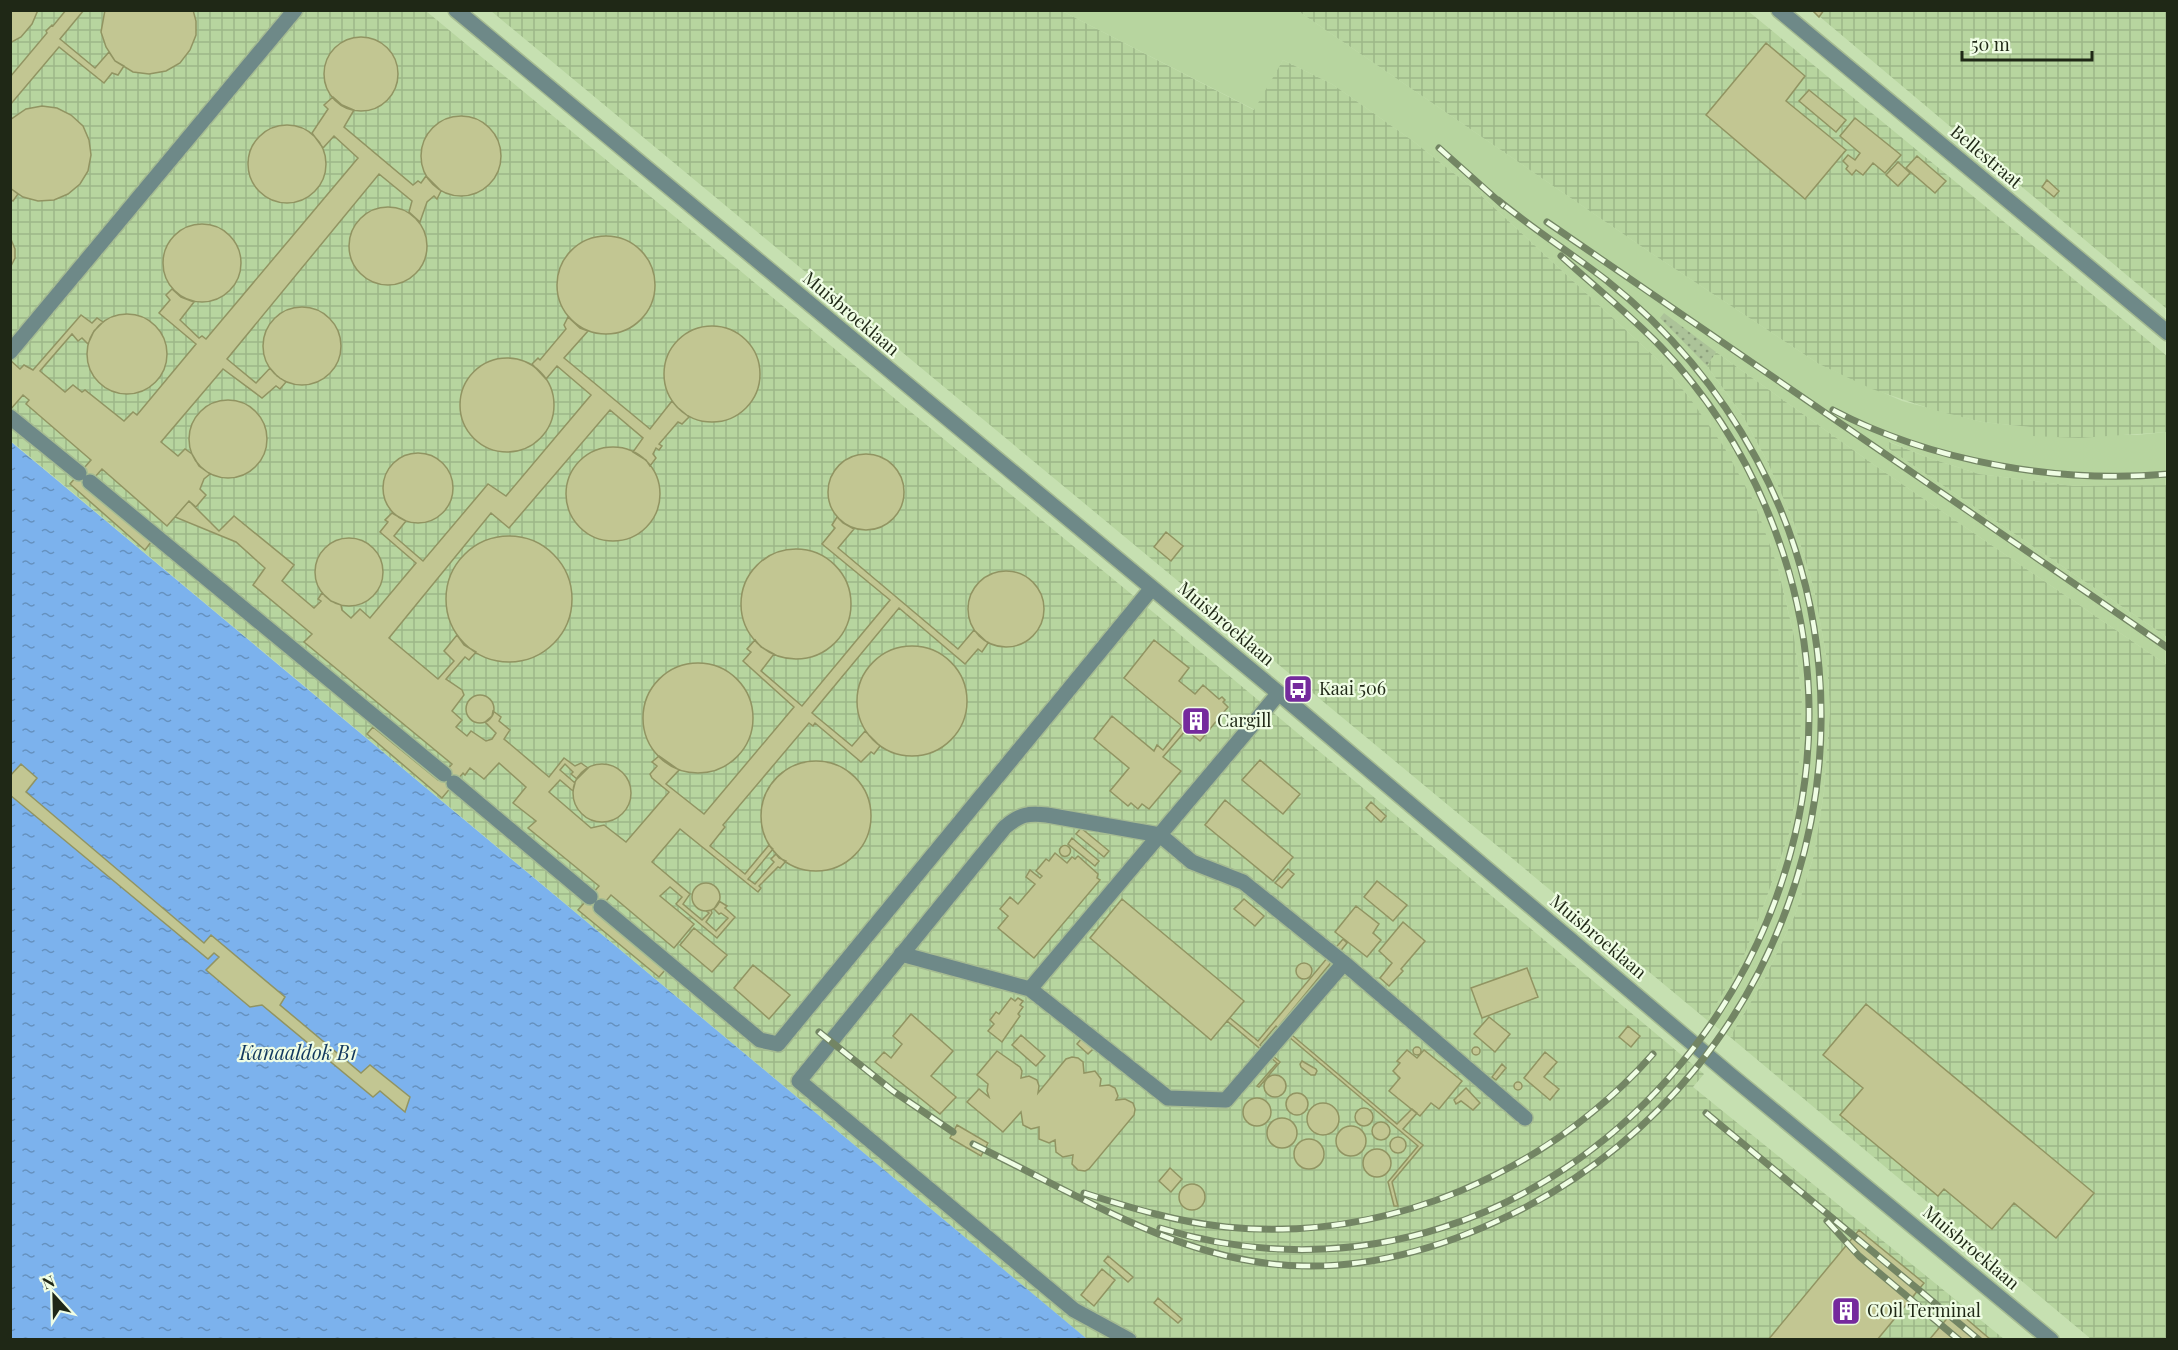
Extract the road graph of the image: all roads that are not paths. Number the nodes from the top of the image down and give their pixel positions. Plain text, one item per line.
1 (295, 10) edge
2 (456, 10) edge
3 (1779, 10) edge
4 (2168, 333) edge
5 (10, 352) edge
6 (10, 417) edge
7 (1152, 588) junction
8 (1280, 693) junction
9 (1160, 835) junction
10 (901, 954) junction
11 (1344, 963) junction
12 (1030, 989) junction
13 (1525, 1118) dead end
14 (1129, 1340) edge
15 (2051, 1340) edge

1 - 5 street
2 - 7 street, Muisbroeklaan
3 - 4 street, Bellestraat
6 - 7 street
7 - 8 street, Muisbroeklaan
8 - 9 street
8 - 15 street, Muisbroeklaan
9 - 10 street
9 - 11 street
9 - 12 street
10 - 12 street
10 - 14 street
11 - 12 street
11 - 13 street

